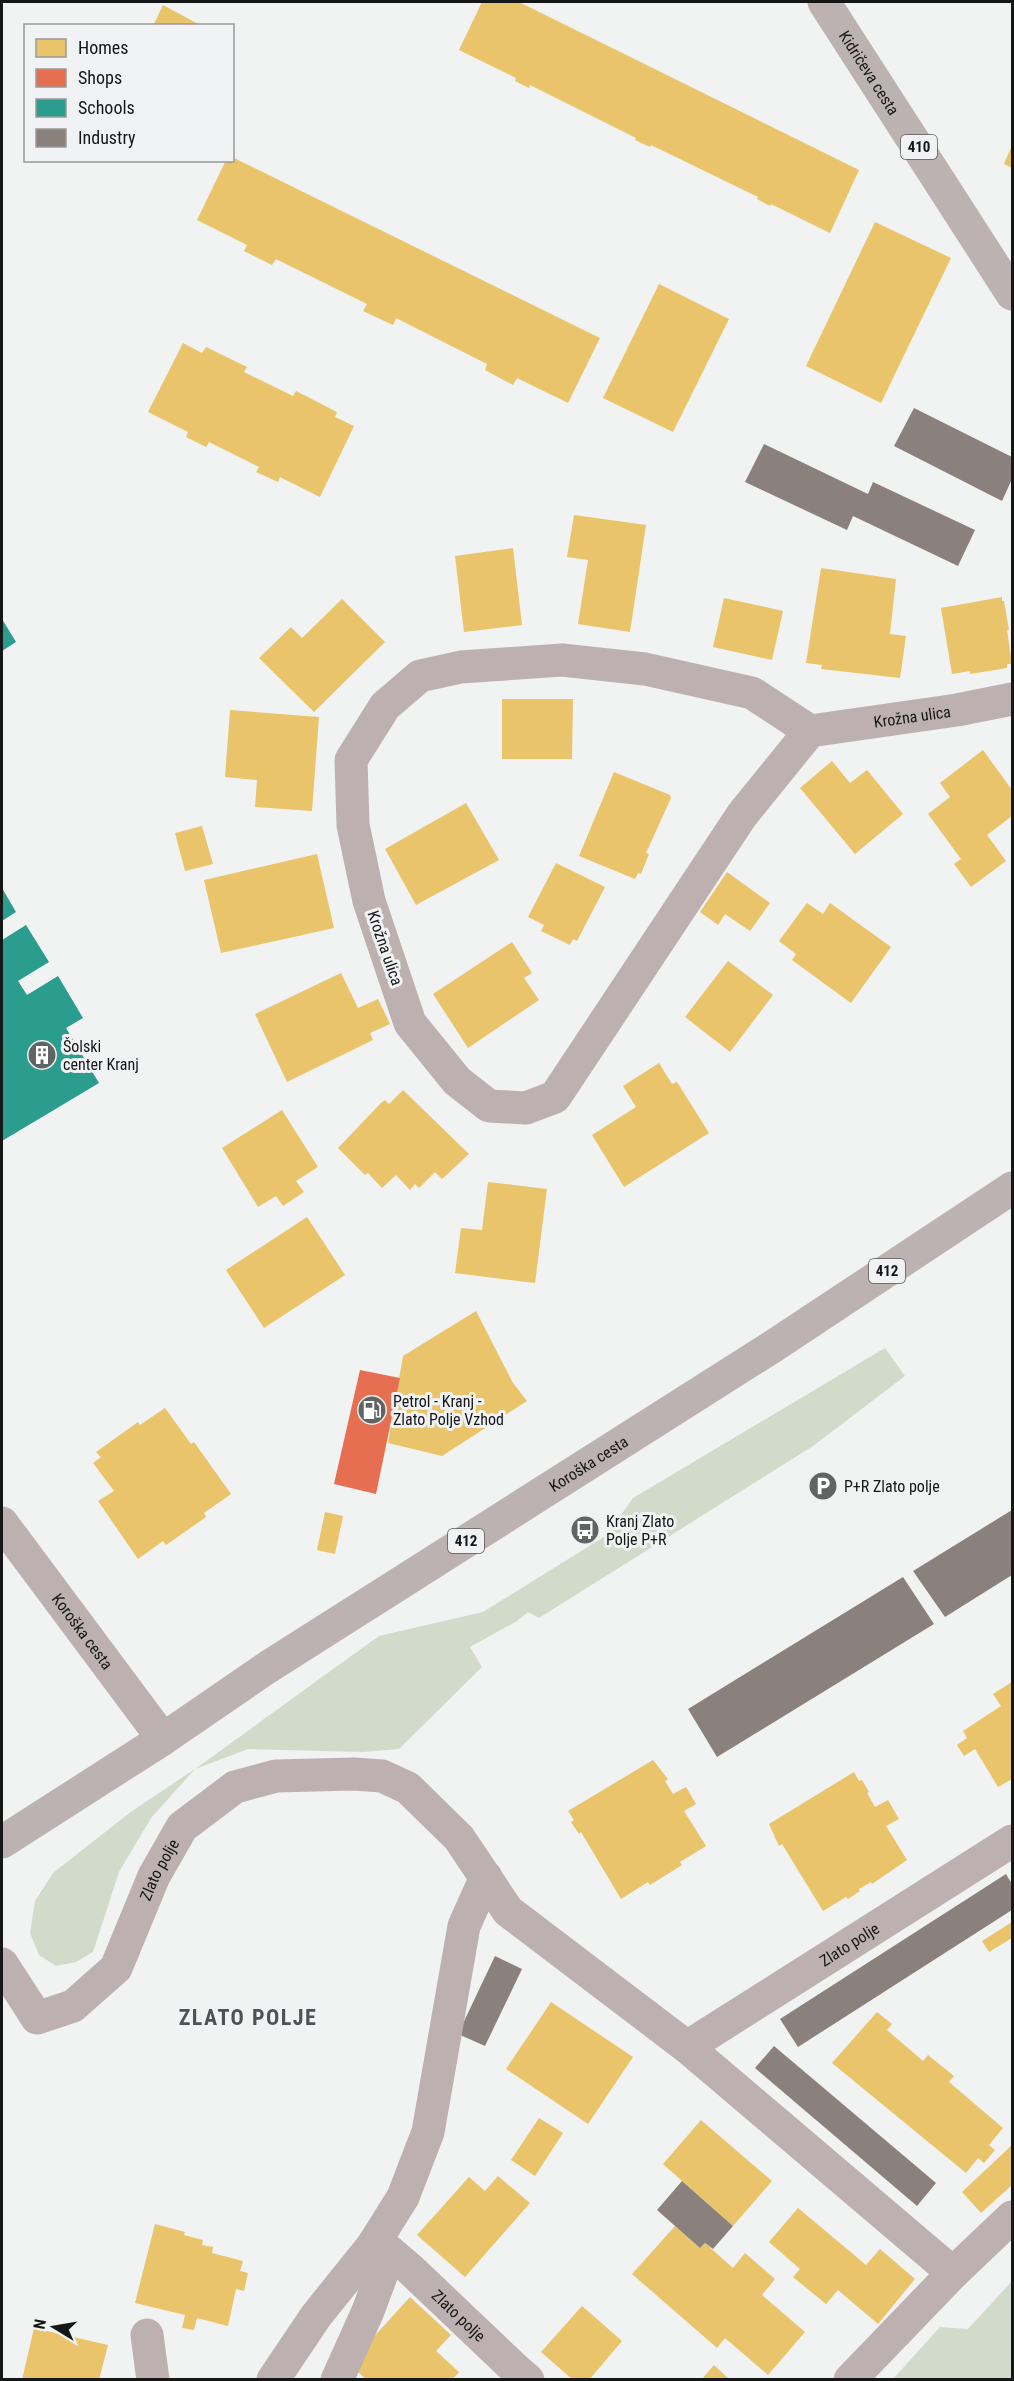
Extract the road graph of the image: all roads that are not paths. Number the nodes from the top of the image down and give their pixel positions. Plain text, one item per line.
1 (824, 2) edge
2 (1012, 294) edge
3 (1012, 699) edge
4 (810, 731) junction
5 (1012, 1188) edge
6 (2, 1523) edge
7 (163, 1739) junction
8 (1012, 1841) edge
9 (2, 1842) edge
10 (486, 1877) junction
11 (2, 1964) edge
12 (687, 2046) junction
13 (1012, 2217) edge
14 (382, 2248) junction
15 (953, 2273) junction
16 (147, 2335) dead end
17 (153, 2379) edge
18 (273, 2379) edge
19 (337, 2379) edge
20 (528, 2379) edge
21 (850, 2379) edge

1 - 2 main road, Kidričeva cesta / 410
3 - 4 street, Krožna ulica
4 - 4 street, Krožna ulica
5 - 7 main road, Koroška cesta / 412
6 - 7 street, Koroška cesta
7 - 9 main road, Koroška cesta / 412
8 - 12 street, Zlato polje
10 - 11 street, Zlato polje
10 - 12 street, Zlato polje
10 - 14 street
12 - 15 street, Zlato polje
13 - 15 street
14 - 18 street
14 - 19 street
14 - 20 street, Zlato polje
15 - 21 street
16 - 17 street

